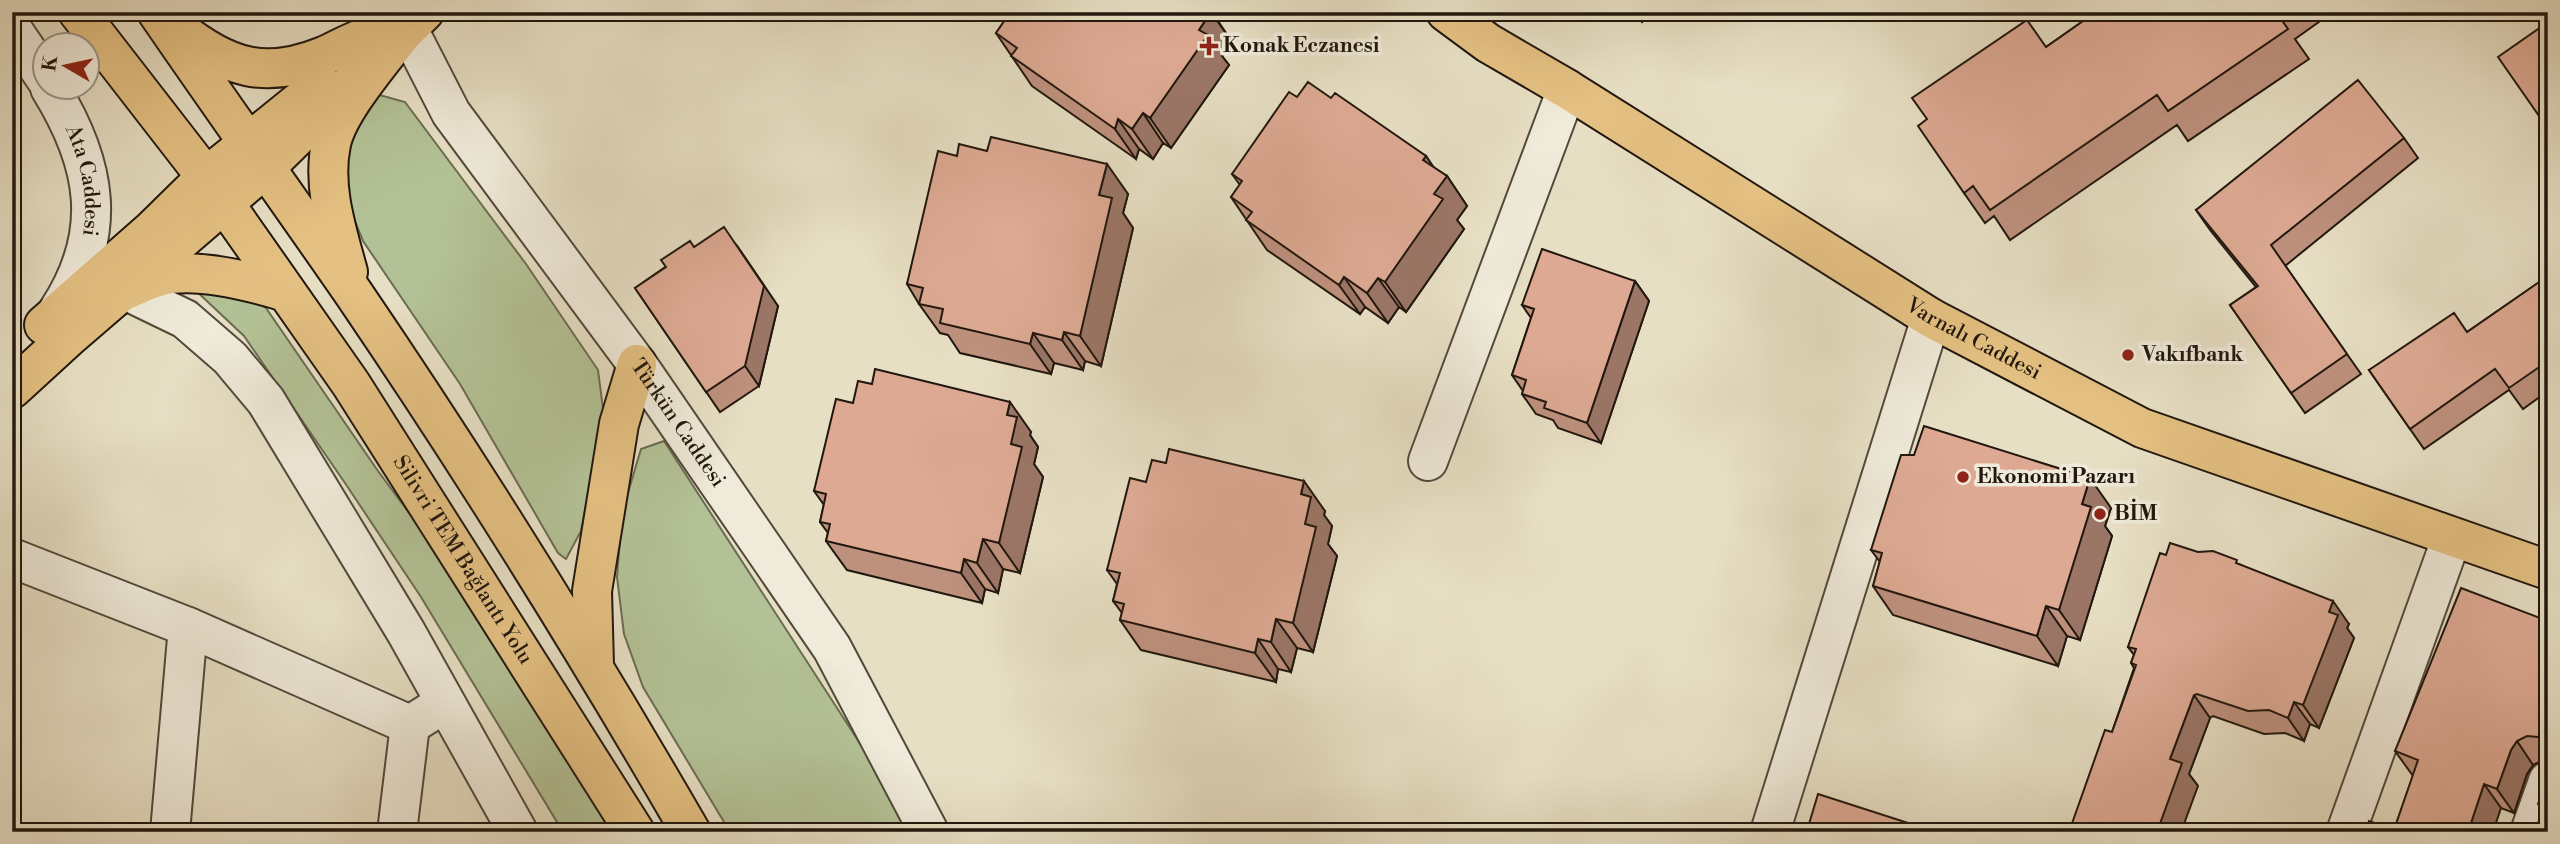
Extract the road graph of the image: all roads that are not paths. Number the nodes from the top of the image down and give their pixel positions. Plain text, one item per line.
1 (78, 12) edge
2 (157, 12) edge
3 (1446, 12) edge
4 (415, 20) edge
5 (12, 29) edge
6 (32, 58) edge
7 (1567, 89) junction
8 (57, 102) edge
9 (256, 156) junction
10 (215, 190) junction
11 (125, 290) junction
12 (286, 292) junction
13 (354, 294) junction
14 (57, 314) junction
15 (1931, 318) junction
16 (12, 354) edge
17 (637, 364) junction
18 (12, 389) edge
19 (1428, 461) dead end
20 (2452, 537) junction
21 (12, 558) edge
22 (2548, 569) edge
23 (188, 627) junction
24 (594, 665) junction
25 (445, 703) junction
26 (410, 725) junction
27 (2548, 781) edge
28 (170, 832) edge
29 (397, 832) edge
30 (518, 832) edge
31 (635, 832) edge
32 (691, 832) edge
33 (929, 832) edge
34 (1770, 832) edge
35 (2346, 832) edge
36 (2530, 832) edge

1 - 10 main road
2 - 4 main road
2 - 9 main road
3 - 7 main road, Varnalı Caddesi
4 - 9 main road
4 - 13 main road
4 - 17 street, Türkün Caddesi
5 - 6 street
7 - 15 main road, Varnalı Caddesi
7 - 19 street
8 - 14 street, Ata Caddesi
9 - 10 main road
9 - 13 main road
10 - 11 main road
10 - 12 main road, Silivri TEM Bağlantı Yolu
10 - 14 main road
11 - 12 main road
11 - 18 main road
11 - 25 street
12 - 31 main road, Silivri TEM Bağlantı Yolu
13 - 24 main road
14 - 16 main road
15 - 20 main road, Varnalı Caddesi
15 - 34 street
17 - 24 main road
17 - 33 street, Türkün Caddesi
20 - 22 main road, Varnalı Caddesi
20 - 35 street
21 - 23 street
23 - 26 street
23 - 28 street
24 - 32 main road
25 - 26 street
25 - 30 street
26 - 29 street
27 - 36 street

